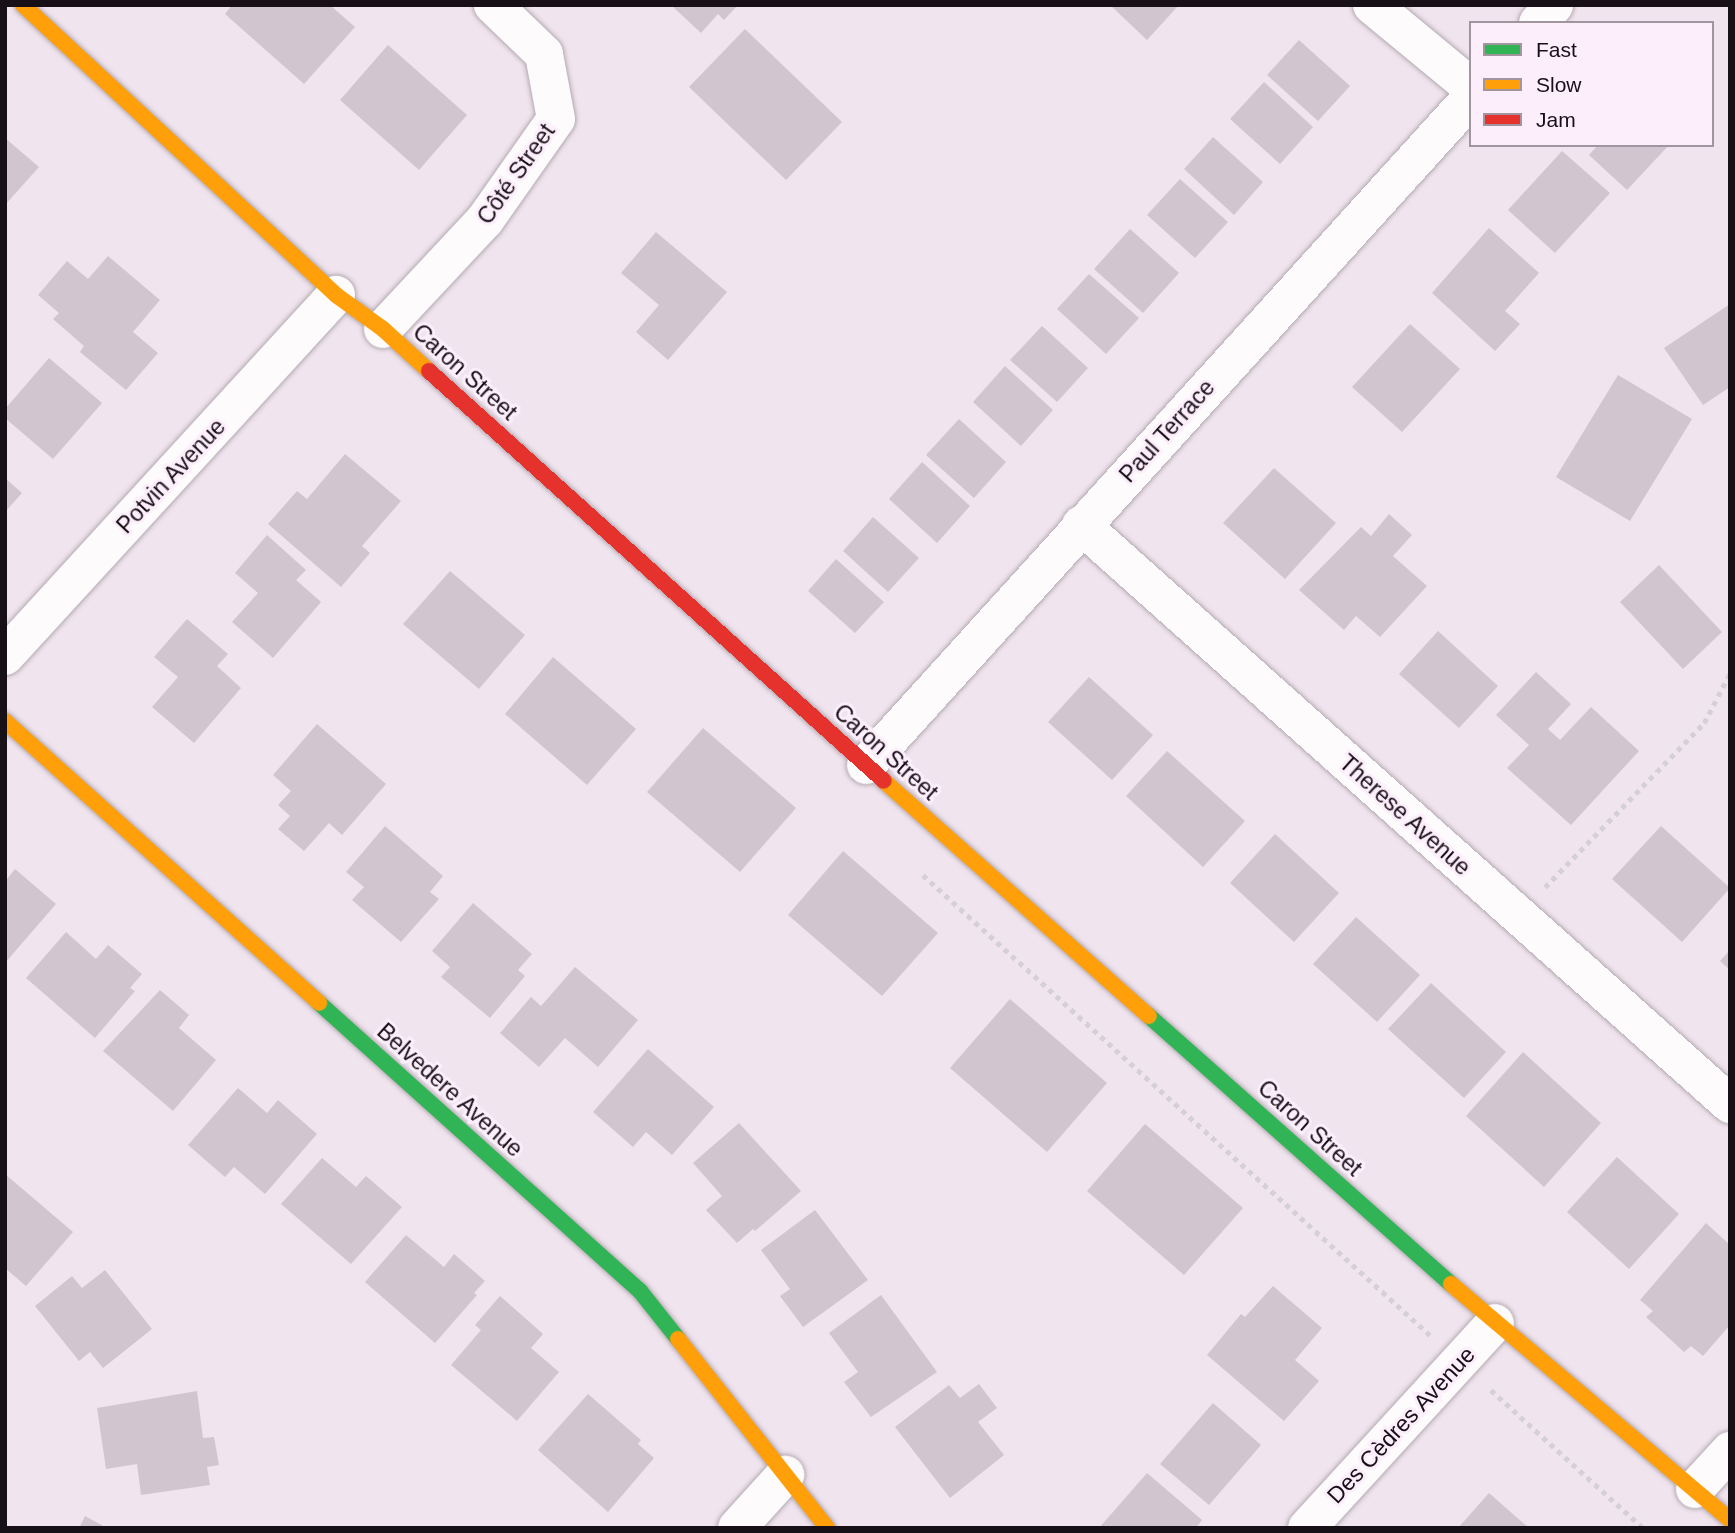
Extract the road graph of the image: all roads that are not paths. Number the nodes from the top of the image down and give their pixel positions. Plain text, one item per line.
1 (23, 5) edge
2 (492, 5) edge
3 (1371, 5) edge
4 (1554, 5) edge
5 (1540, 21) edge
6 (1469, 85) edge
7 (1469, 101) edge
8 (336, 295) junction
9 (383, 329) junction
10 (1081, 526) junction
11 (5, 656) edge
12 (5, 721) edge
13 (866, 765) junction
14 (1730, 1104) edge
15 (1495, 1323) junction
16 (1730, 1451) edge
17 (785, 1475) junction
18 (1695, 1489) junction
19 (1730, 1520) edge
20 (737, 1528) edge
21 (827, 1528) edge
22 (1307, 1528) edge

1 - 8 street, Caron Street
2 - 9 street, Côté Street
3 - 6 street
4 - 5 street
7 - 10 street, Paul Terrace
8 - 9 street, Caron Street
8 - 11 street, Potvin Avenue
9 - 13 street, Caron Street
10 - 13 street, Paul Terrace
10 - 14 street, Therese Avenue
12 - 17 street, Belvedere Avenue
13 - 15 street, Caron Street
15 - 18 street, Caron Street
15 - 22 street, Des Cèdres Avenue
16 - 18 street
17 - 20 street
17 - 21 street, Belvedere Avenue
18 - 19 street, Caron Street

